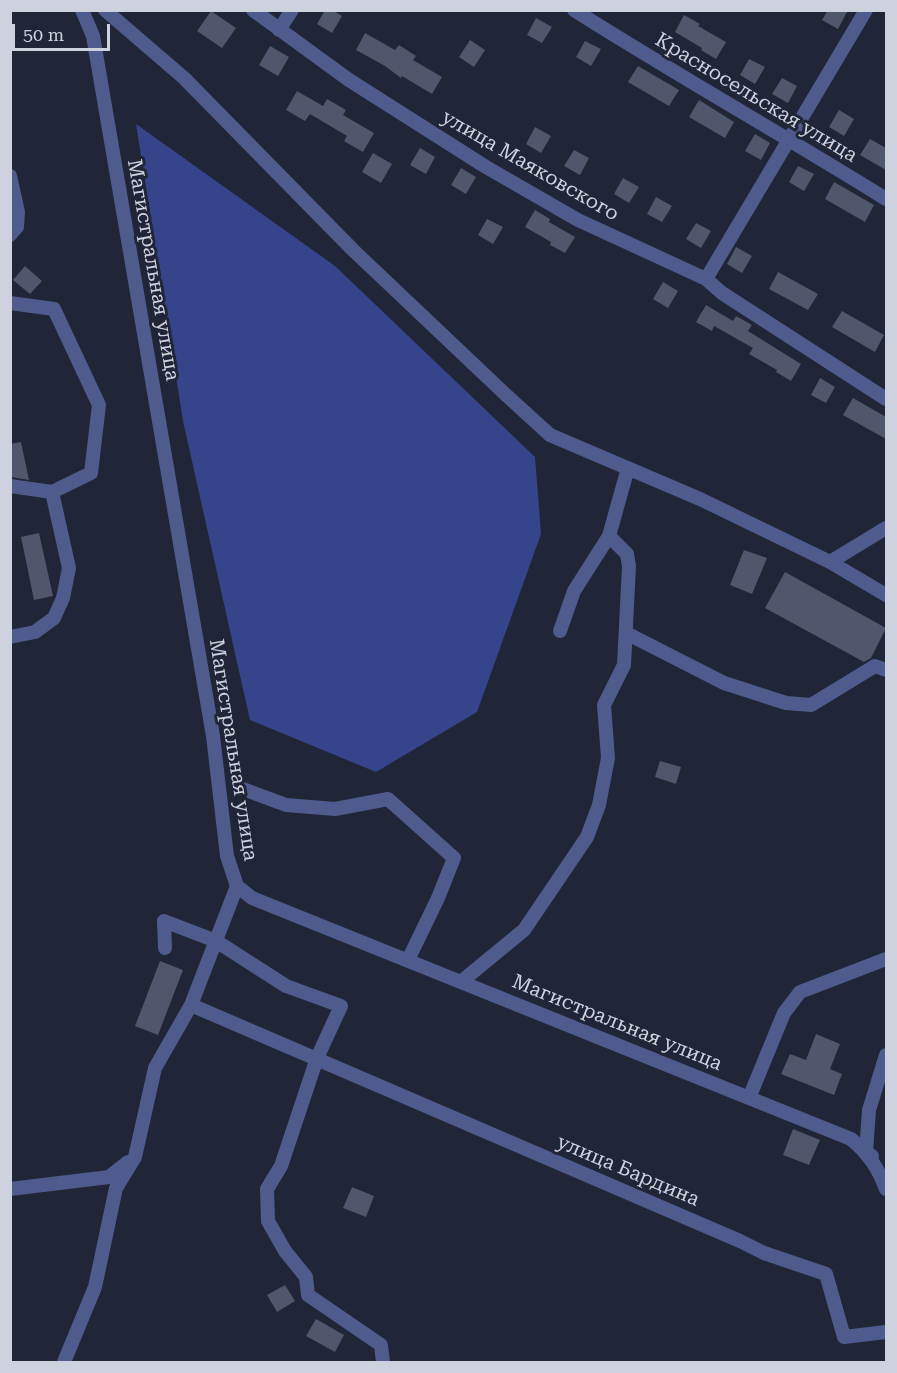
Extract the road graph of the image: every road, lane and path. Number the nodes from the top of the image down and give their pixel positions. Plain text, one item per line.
1 (82, 10) edge
2 (105, 10) edge
3 (253, 10) edge
4 (292, 10) edge
5 (574, 10) edge
6 (866, 10) edge
7 (279, 30) junction
8 (790, 139) junction
9 (10, 176) edge
10 (886, 200) edge
11 (10, 235) edge
12 (706, 279) junction
13 (10, 303) edge
14 (886, 399) edge
15 (628, 468) junction
16 (10, 486) edge
17 (52, 492) junction
18 (886, 528) edge
19 (609, 536) junction
20 (830, 562) junction
21 (886, 595) edge
22 (560, 631) dead end
23 (626, 633) junction
24 (10, 637) edge
25 (886, 670) edge
26 (243, 789) dead end
27 (237, 886) junction
28 (216, 941) junction
29 (165, 948) dead end
30 (886, 959) edge
31 (408, 960) junction
32 (462, 981) junction
33 (191, 1005) junction
34 (886, 1055) edge
35 (317, 1058) junction
36 (749, 1098) junction
37 (866, 1152) junction
38 (135, 1157) junction
39 (886, 1165) edge
40 (10, 1189) edge
41 (886, 1189) edge
42 (886, 1332) edge
43 (64, 1362) edge
44 (383, 1362) edge

1 - 27 street, Магистральная улица
2 - 15 street
3 - 7 street, улица Маяковского
4 - 7 street
5 - 8 street, Красносельская улица
6 - 8 street
7 - 12 street, улица Маяковского
8 - 10 street, Красносельская улица
8 - 12 street
9 - 11 street
12 - 14 street, улица Маяковского
13 - 17 street
15 - 19 street
15 - 20 street
16 - 17 street
17 - 24 street
18 - 20 street
19 - 22 street
19 - 23 street
20 - 21 street
23 - 25 street
23 - 32 street
26 - 31 street
27 - 28 street
27 - 31 street, Магистральная улица
28 - 29 street
28 - 33 street
28 - 35 street
30 - 36 street
31 - 32 street, Магистральная улица
32 - 36 street, Магистральная улица
33 - 35 street
33 - 38 street
34 - 37 street
35 - 42 street, улица Бардина
35 - 44 street
36 - 37 street, Магистральная улица
37 - 39 street
37 - 41 street, Магистральная улица
38 - 40 street
38 - 43 street

